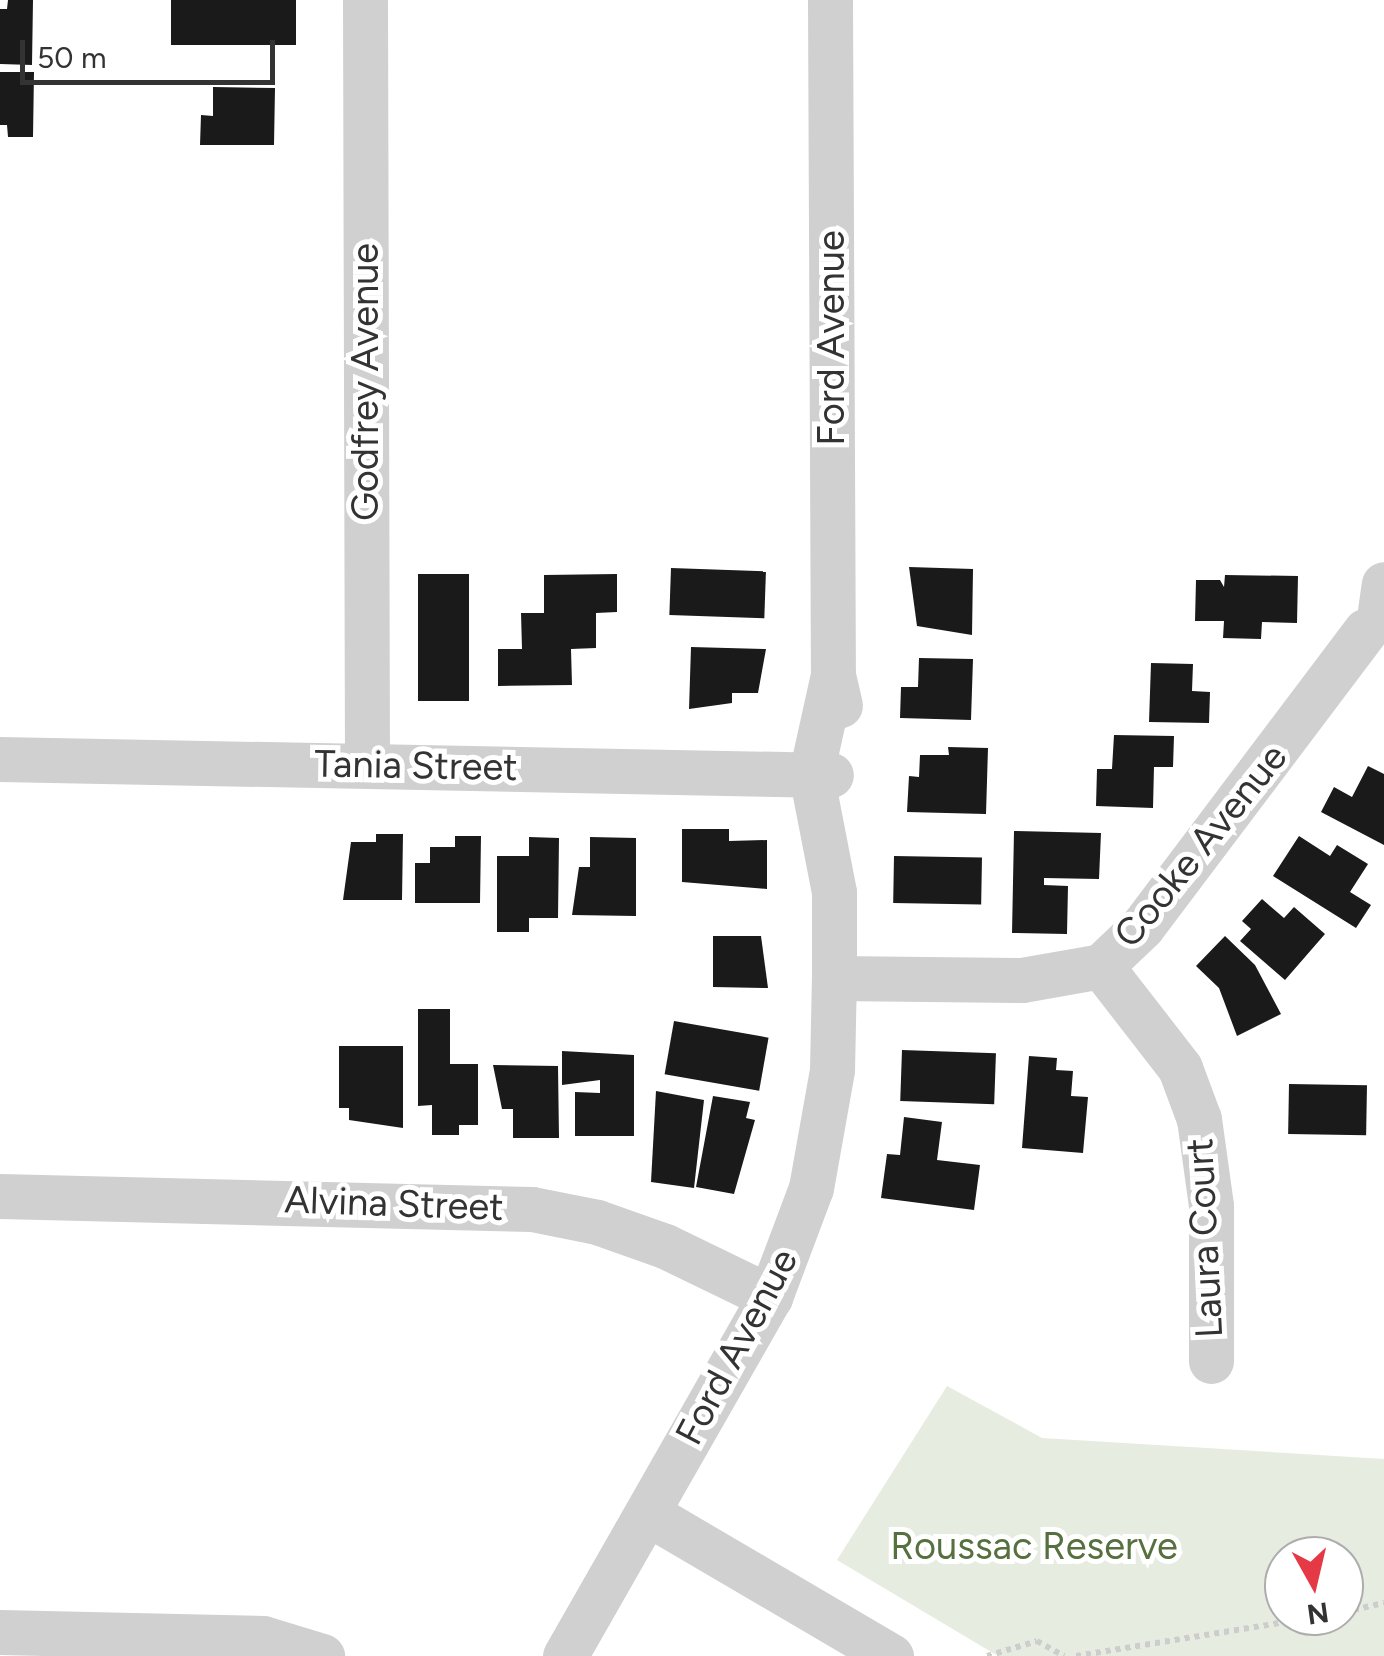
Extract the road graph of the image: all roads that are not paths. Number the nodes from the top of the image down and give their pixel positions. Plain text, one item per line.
1 (365, 0) edge
2 (830, 0) edge
3 (1380, 628) edge
4 (0, 758) edge
5 (367, 765) junction
6 (821, 774) junction
7 (1100, 966) junction
8 (834, 978) junction
9 (0, 1196) edge
10 (770, 1296) junction
11 (1211, 1361) dead end
12 (647, 1513) junction
13 (0, 1632) edge
14 (322, 1656) edge
15 (565, 1656) edge
16 (891, 1656) edge

1 - 5 street, Godfrey Avenue
2 - 6 street, Ford Avenue
3 - 7 street, Cooke Avenue
4 - 5 street, Tania Street
5 - 6 street, Tania Street
6 - 8 street, Ford Avenue
7 - 8 street, Cooke Avenue
7 - 11 street, Laura Court
8 - 10 street, Ford Avenue
9 - 10 street, Alvina Street
10 - 12 street, Ford Avenue
12 - 15 street, Ford Avenue
12 - 16 street
13 - 14 street

